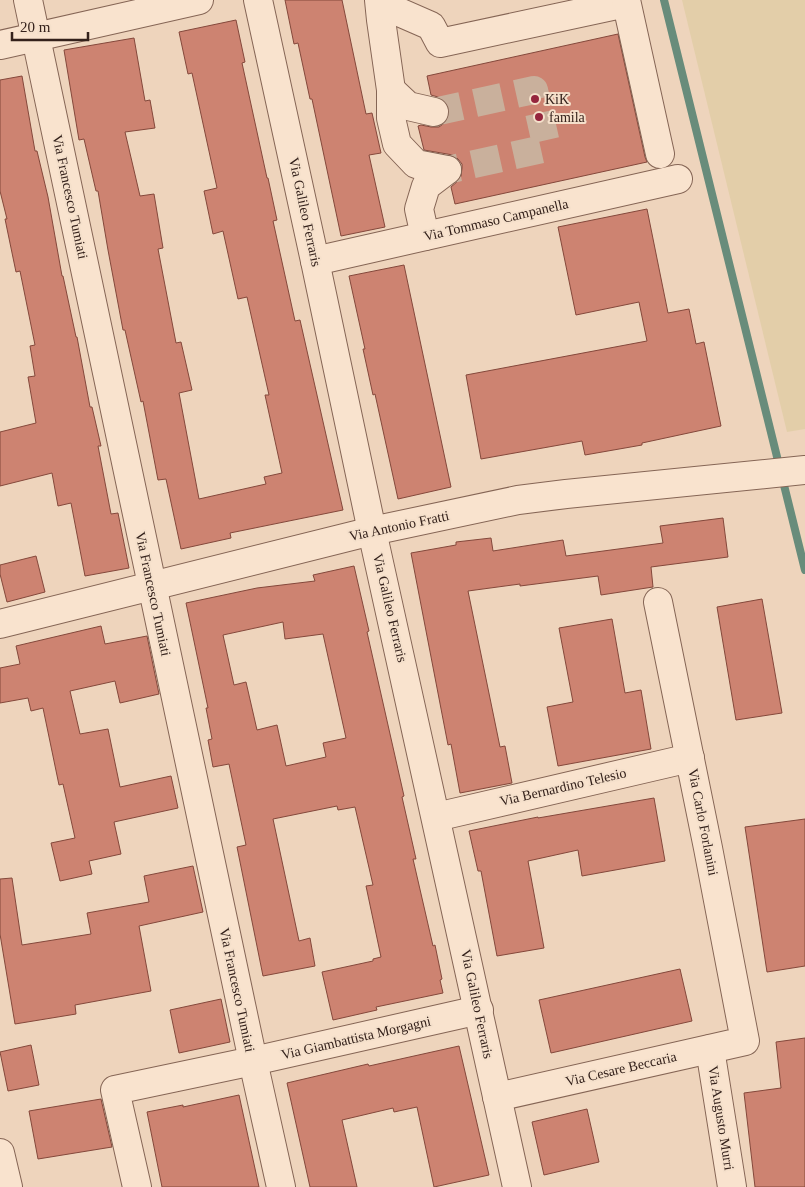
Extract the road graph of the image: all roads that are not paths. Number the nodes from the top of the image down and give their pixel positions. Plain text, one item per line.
1 (28, 0) edge
2 (199, 0) edge
3 (258, 0) edge
4 (379, 0) edge
5 (384, 0) edge
6 (626, 1) edge
7 (36, 36) junction
8 (0, 45) edge
9 (391, 90) junction
10 (434, 112) tunnel mouth
11 (660, 154) dead end
12 (678, 179) dead end
13 (425, 236) junction
14 (315, 261) junction
15 (805, 470) edge
16 (372, 531) junction
17 (152, 586) junction
18 (658, 602) dead end
19 (0, 624) edge
20 (690, 758) junction
21 (436, 816) junction
22 (479, 1010) junction
23 (745, 1041) joint
24 (710, 1049) junction
25 (253, 1061) junction
26 (497, 1097) junction
27 (0, 1153) edge
28 (8, 1187) edge
29 (137, 1187) edge
30 (280, 1187) edge
31 (517, 1187) edge
32 (732, 1187) edge

1 - 7 street, Via Francesco Tumiati
2 - 7 street
3 - 14 street, Via Galileo Ferraris
4 - 9 street
5 - 6 street
6 - 11 street
7 - 8 street
7 - 17 street, Via Francesco Tumiati
9 - 10 street
9 - 13 street
12 - 13 street, Via Tommaso Campanella
13 - 14 street, Via Tommaso Campanella
14 - 16 street, Via Galileo Ferraris
15 - 16 street, Via Antonio Fratti
16 - 17 street, Via Antonio Fratti
16 - 21 street, Via Galileo Ferraris
17 - 19 street, Via Antonio Fratti
17 - 25 street, Via Francesco Tumiati
18 - 20 street, Via Carlo Forlanini
20 - 21 street, Via Bernardino Telesio
20 - 23 street, Via Carlo Forlanini
21 - 22 street, Via Galileo Ferraris
22 - 25 street, Via Giambattista Morgagni
22 - 26 street, Via Galileo Ferraris
23 - 24 street, Via Cesare Beccaria
24 - 26 street, Via Cesare Beccaria
24 - 32 street, Via Augusto Murri
25 - 29 street, Via Giambattista Morgagni
25 - 30 street, Via Francesco Tumiati
26 - 31 street, Via Galileo Ferraris
27 - 28 street

